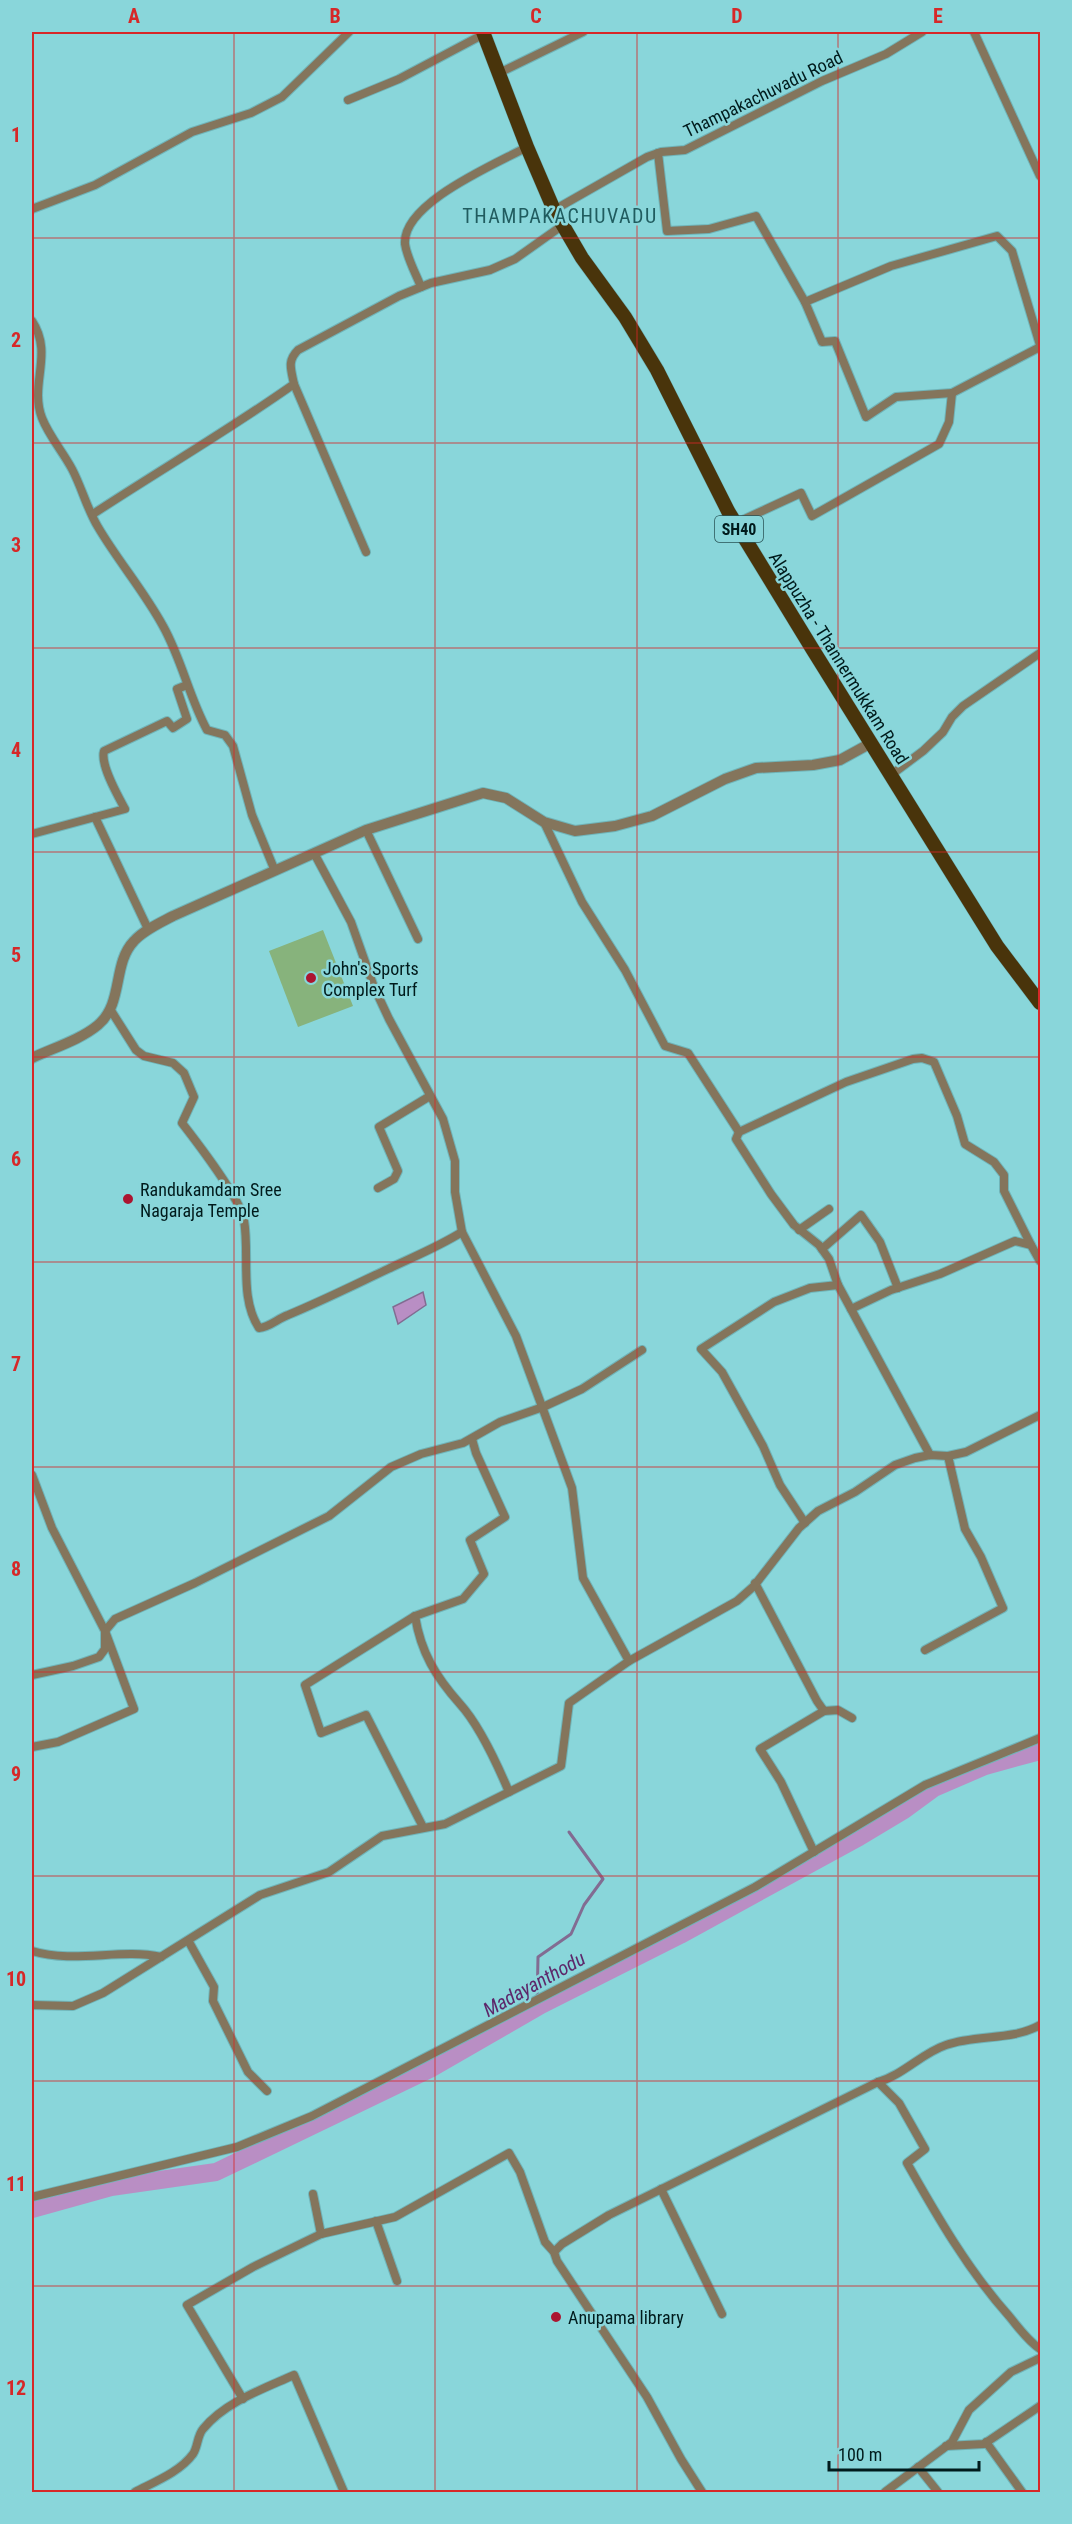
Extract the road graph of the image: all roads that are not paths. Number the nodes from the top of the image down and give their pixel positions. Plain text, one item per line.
1 (349, 32) edge
2 (583, 32) edge
3 (922, 32) edge
4 (974, 32) edge
5 (483, 33) edge
6 (499, 73) junction
7 (348, 100) dead end
8 (527, 147) junction
9 (658, 153) junction
10 (1041, 176) edge
11 (32, 209) edge
12 (554, 210) junction
13 (563, 225) junction
14 (421, 287) junction
15 (805, 302) junction
16 (32, 321) edge
17 (1041, 346) edge
18 (294, 384) junction
19 (952, 393) junction
20 (93, 514) junction
21 (736, 523) junction
22 (366, 552) dead end
23 (1041, 653) edge
24 (187, 685) junction
25 (871, 743) junction
26 (891, 776) junction
27 (95, 817) junction
28 (544, 822) junction
29 (366, 830) junction
30 (32, 834) edge
31 (314, 853) junction
32 (275, 871) junction
33 (148, 929) junction
34 (418, 939) dead end
35 (1041, 1003) edge
36 (110, 1009) junction
37 (32, 1058) edge
38 (430, 1096) junction
39 (739, 1132) junction
40 (378, 1188) dead end
41 (829, 1209) dead end
42 (799, 1230) junction
43 (462, 1232) junction
44 (1031, 1245) junction
45 (822, 1249) junction
46 (1041, 1260) edge
47 (838, 1285) junction
48 (898, 1288) junction
49 (851, 1309) junction
50 (642, 1350) dead end
51 (543, 1407) junction
52 (1041, 1415) edge
53 (472, 1439) junction
54 (930, 1455) junction
55 (948, 1456) junction
56 (32, 1475) edge
57 (805, 1523) junction
58 (755, 1583) junction
59 (415, 1616) junction
60 (105, 1631) junction
61 (925, 1650) dead end
62 (629, 1661) junction
63 (32, 1676) edge
64 (824, 1711) junction
65 (852, 1718) dead end
66 (1041, 1738) edge
67 (32, 1747) edge
68 (509, 1792) junction
69 (423, 1827) junction
70 (814, 1852) junction
71 (189, 1942) junction
72 (32, 1950) edge
73 (161, 1957) junction
74 (32, 2005) edge
75 (1041, 2025) edge
76 (878, 2082) junction
77 (267, 2091) dead end
78 (661, 2189) junction
79 (313, 2194) dead end
80 (32, 2197) edge
81 (376, 2221) junction
82 (321, 2234) junction
83 (554, 2252) junction
84 (397, 2281) dead end
85 (722, 2314) dead end
86 (1041, 2349) edge
87 (1041, 2358) edge
88 (243, 2399) junction
89 (1041, 2406) edge
90 (986, 2442) junction
91 (946, 2446) junction
92 (918, 2467) junction
93 (135, 2493) edge
94 (345, 2493) edge
95 (702, 2493) edge
96 (885, 2493) edge
97 (938, 2493) edge
98 (1022, 2493) edge

1 - 11 street
2 - 6 street
3 - 9 street, Thampakachuvadu Road
4 - 10 street
5 - 6 main road, Alappuzha - Thannermukkam Road / SH40
5 - 7 street
6 - 8 main road, Alappuzha - Thannermukkam Road / SH40
8 - 12 main road, Alappuzha - Thannermukkam Road / SH40
8 - 14 street
9 - 12 street, Thampakachuvadu Road
9 - 15 street
12 - 13 main road, Alappuzha - Thannermukkam Road / SH40
13 - 14 street
13 - 21 main road, Alappuzha - Thannermukkam Road / SH40
14 - 18 street
15 - 17 street
15 - 19 street
16 - 20 street
17 - 19 street
18 - 20 street
18 - 22 street
19 - 21 street
20 - 24 street
21 - 25 main road, Alappuzha - Thannermukkam Road / SH40
23 - 26 street
24 - 27 street
24 - 32 street
25 - 26 main road, Alappuzha - Thannermukkam Road / SH40
25 - 28 street
26 - 35 main road, Alappuzha - Thannermukkam Road / SH40
27 - 30 street
27 - 33 street
28 - 29 street
28 - 39 street
29 - 31 street
29 - 34 street
31 - 32 street
31 - 38 street
32 - 33 street
33 - 36 street
36 - 37 street
36 - 43 street
38 - 40 street
38 - 43 street
39 - 42 street
39 - 44 street
41 - 42 street
42 - 45 street
43 - 51 street
44 - 46 street
44 - 48 street
45 - 47 street
45 - 48 street
47 - 49 street
47 - 57 street
48 - 49 street
49 - 54 street
50 - 51 street
51 - 53 street
51 - 62 street
52 - 55 street
53 - 59 street
53 - 60 street
54 - 55 street
54 - 57 street
55 - 61 street
56 - 60 street
57 - 58 street
58 - 62 street
58 - 64 street
59 - 68 street
59 - 69 street
60 - 63 street
60 - 67 street
62 - 68 street
64 - 65 street
64 - 70 street
66 - 70 street
68 - 69 street
69 - 71 street
70 - 80 street
71 - 73 street
71 - 77 street
72 - 73 street
73 - 74 street
75 - 76 street
76 - 78 street
76 - 86 street
78 - 83 street
78 - 85 street
79 - 82 street
81 - 82 street
81 - 83 street
81 - 84 street
82 - 88 street
83 - 95 street
87 - 91 street
88 - 93 street
88 - 94 street
89 - 90 street
90 - 91 street
90 - 98 street
91 - 92 street
92 - 96 street
92 - 97 street

